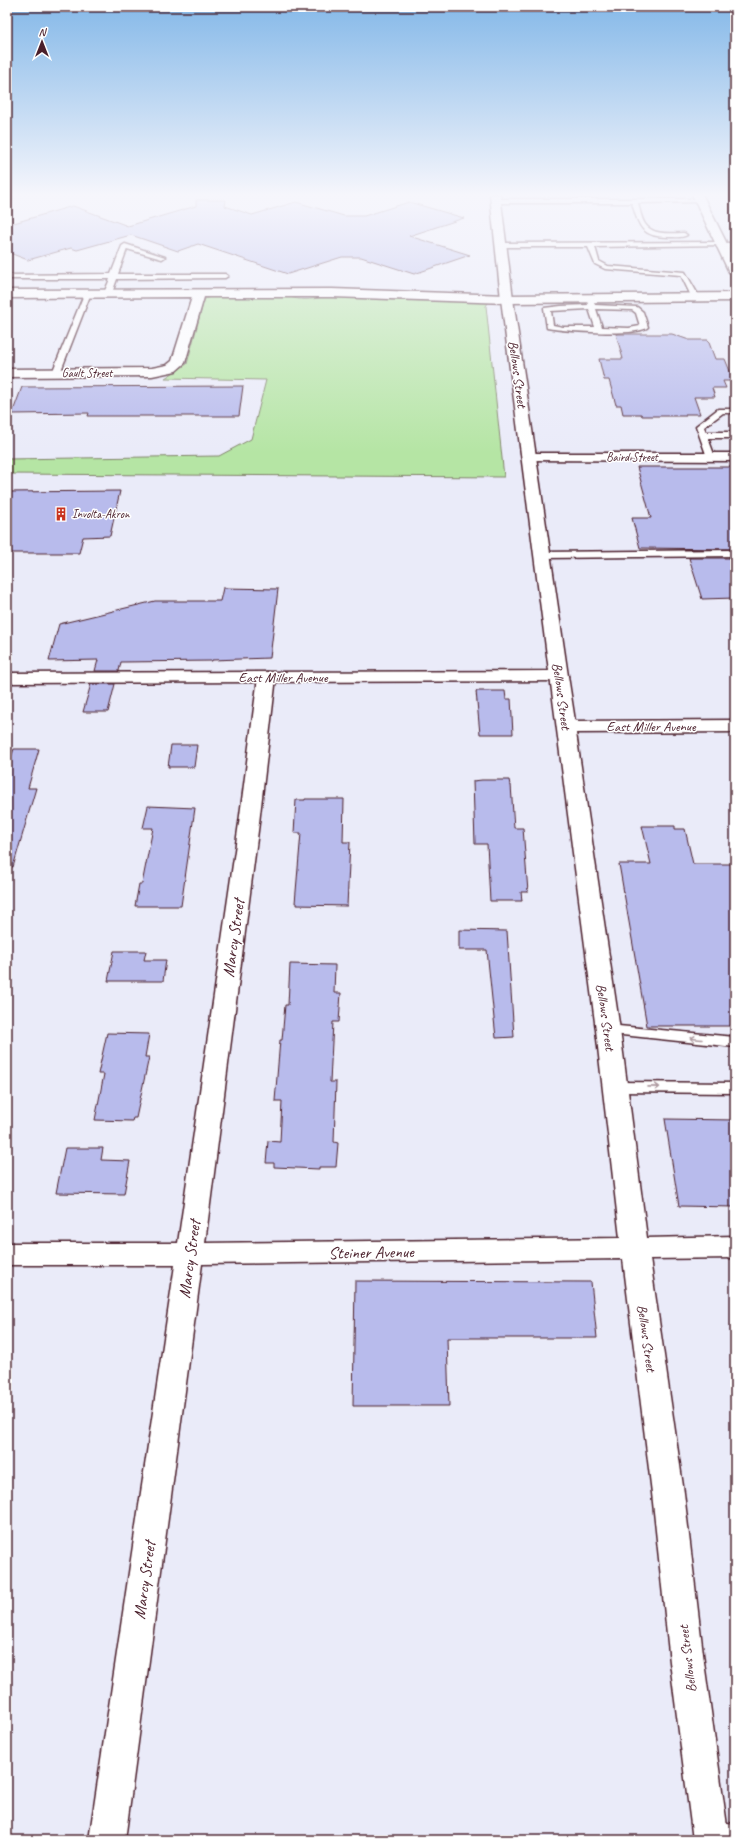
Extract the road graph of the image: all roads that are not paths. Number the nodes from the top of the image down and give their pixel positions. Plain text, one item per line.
1 (113, 280) edge
2 (505, 280) edge
3 (687, 280) edge
4 (87, 293) junction
5 (108, 293) junction
6 (7, 294) edge
7 (199, 294) junction
8 (735, 297) edge
9 (696, 298) junction
10 (507, 299) junction
11 (591, 303) junction
12 (599, 329) junction
13 (7, 373) edge
14 (56, 373) junction
15 (735, 411) edge
16 (703, 435) junction
17 (735, 435) edge
18 (529, 457) junction
19 (711, 457) junction
20 (735, 457) edge
21 (735, 553) edge
22 (543, 555) junction
23 (559, 676) junction
24 (267, 677) junction
25 (7, 678) edge
26 (735, 726) edge
27 (566, 727) junction
28 (608, 1030) junction
29 (735, 1042) edge
30 (614, 1087) junction
31 (735, 1088) edge
32 (735, 1247) edge
33 (635, 1248) junction
34 (7, 1254) edge
35 (190, 1254) junction
36 (719, 1835) edge
37 (107, 1840) edge

1 - 5 lane
2 - 10 street, Bellows Street
3 - 9 lane
4 - 5 street
4 - 6 street
4 - 14 lane
5 - 7 street
7 - 10 street
7 - 14 street, Gault Street
8 - 9 street
9 - 11 street
10 - 11 street
10 - 18 street, Bellows Street
11 - 12 lane
11 - 12 lane
11 - 12 lane
13 - 14 street, Gault Street
15 - 16 lane
16 - 17 lane
16 - 19 lane
18 - 19 street, Baird Street
18 - 22 street, Bellows Street
19 - 20 street, Baird Street
21 - 22 lane
22 - 23 street, Bellows Street
23 - 24 street, East Miller Avenue
23 - 27 street, Bellows Street
24 - 25 street, East Miller Avenue
24 - 35 street, Marcy Street
26 - 27 street, East Miller Avenue
27 - 28 street, Bellows Street
29 -> 28 lane
28 - 30 street, Bellows Street
30 -> 31 lane
30 - 33 street, Bellows Street
32 - 33 street, Steiner Avenue
33 - 35 street, Steiner Avenue
33 - 36 street, Bellows Street
34 - 35 street, Steiner Avenue
35 - 37 street, Marcy Street

